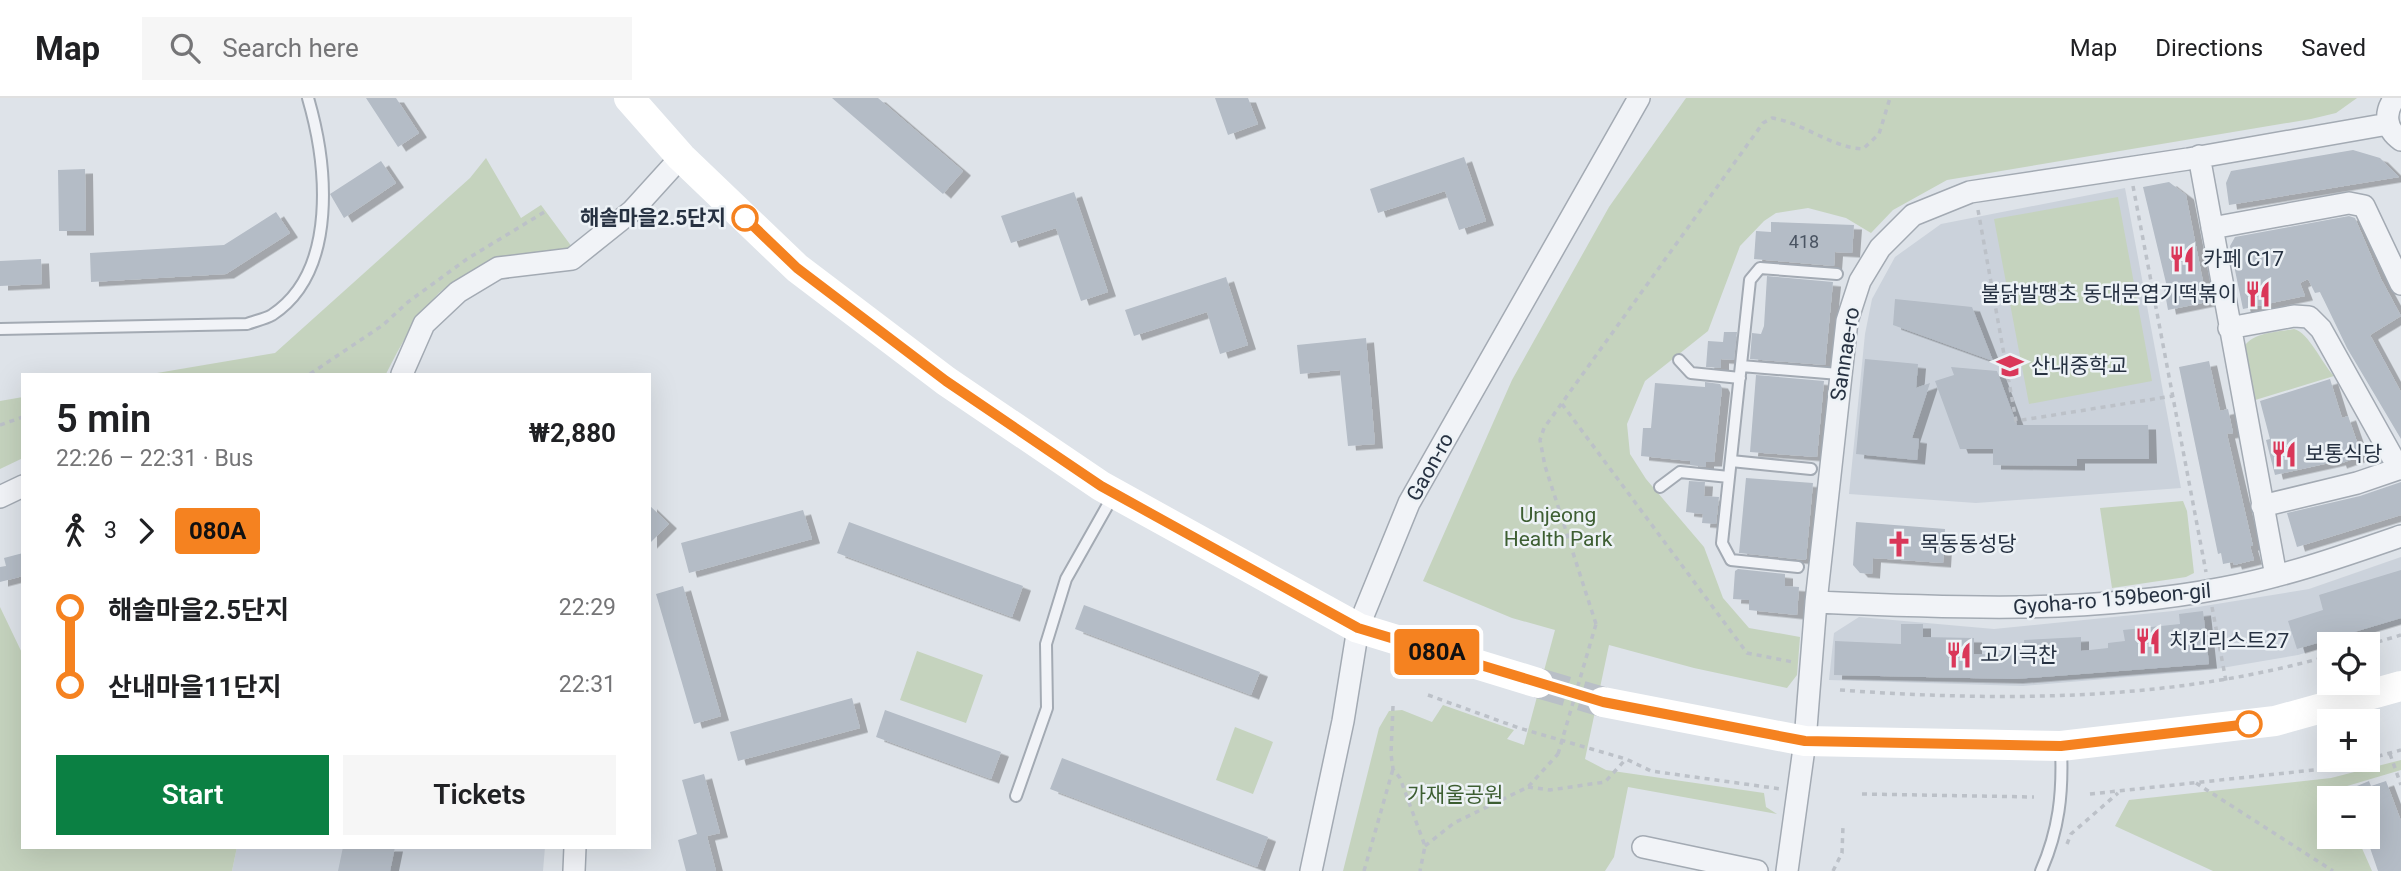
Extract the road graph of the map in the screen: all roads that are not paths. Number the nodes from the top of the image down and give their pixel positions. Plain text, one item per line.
1 (309, 98) edge
2 (629, 98) edge
3 (1639, 98) edge
4 (2395, 98) edge
5 (2395, 132) edge
6 (2199, 156) junction
7 (681, 157) junction
8 (2211, 228) junction
9 (1837, 274) dead end
10 (2401, 284) edge
11 (2229, 328) junction
12 (0, 329) edge
13 (1679, 360) dead end
14 (1741, 366) junction
15 (402, 373) edge
16 (1839, 374) junction
17 (1740, 378) junction
18 (1731, 461) junction
19 (2400, 468) edge
20 (1811, 469) dead end
21 (1729, 477) junction
22 (1660, 486) dead end
23 (21, 487) edge
24 (1114, 494) junction
25 (0, 497) edge
26 (2262, 506) junction
27 (2401, 536) edge
28 (1798, 567) dead end
29 (2276, 576) junction
30 (1816, 602) junction
31 (1358, 628) junction
32 (1538, 683) tunnel mouth
33 (2401, 686) edge
34 (1603, 702) tunnel mouth
35 (1805, 741) junction
36 (2061, 746) junction
37 (1016, 796) dead end
38 (1643, 847) dead end
39 (575, 849) edge
40 (1716, 867) edge
41 (574, 871) edge
42 (1311, 871) edge
43 (1757, 871) edge
44 (1787, 871) edge
45 (2041, 871) edge

1 - 12 lane
2 - 7 street
3 - 31 street, Gaon-ro
4 - 5 street
5 - 6 street, Sannae-ro
6 - 8 street
6 - 16 street, Sannae-ro
7 - 15 street
7 - 24 street
8 - 10 street
8 - 11 street
9 - 14 lane
11 - 19 street
11 - 26 street
13 - 17 lane
14 - 16 lane
14 - 17 lane
16 - 30 street, Sannae-ro
17 - 18 lane
18 - 20 lane
18 - 21 lane
19 - 26 street
21 - 22 lane
21 - 28 lane
23 - 25 street
24 - 31 street
24 - 37 lane
26 - 29 street
27 - 29 street, Gyoha-ro 159beon-gil
29 - 30 street, Gyoha-ro 159beon-gil
30 - 35 street, Sannae-ro
31 - 32 street
31 - 42 street, Gaon-ro
33 - 36 street
34 - 35 street
35 - 36 street
35 - 44 street, Sannae-ro
36 - 45 lane
38 - 40 street
39 - 41 street
40 - 43 street

